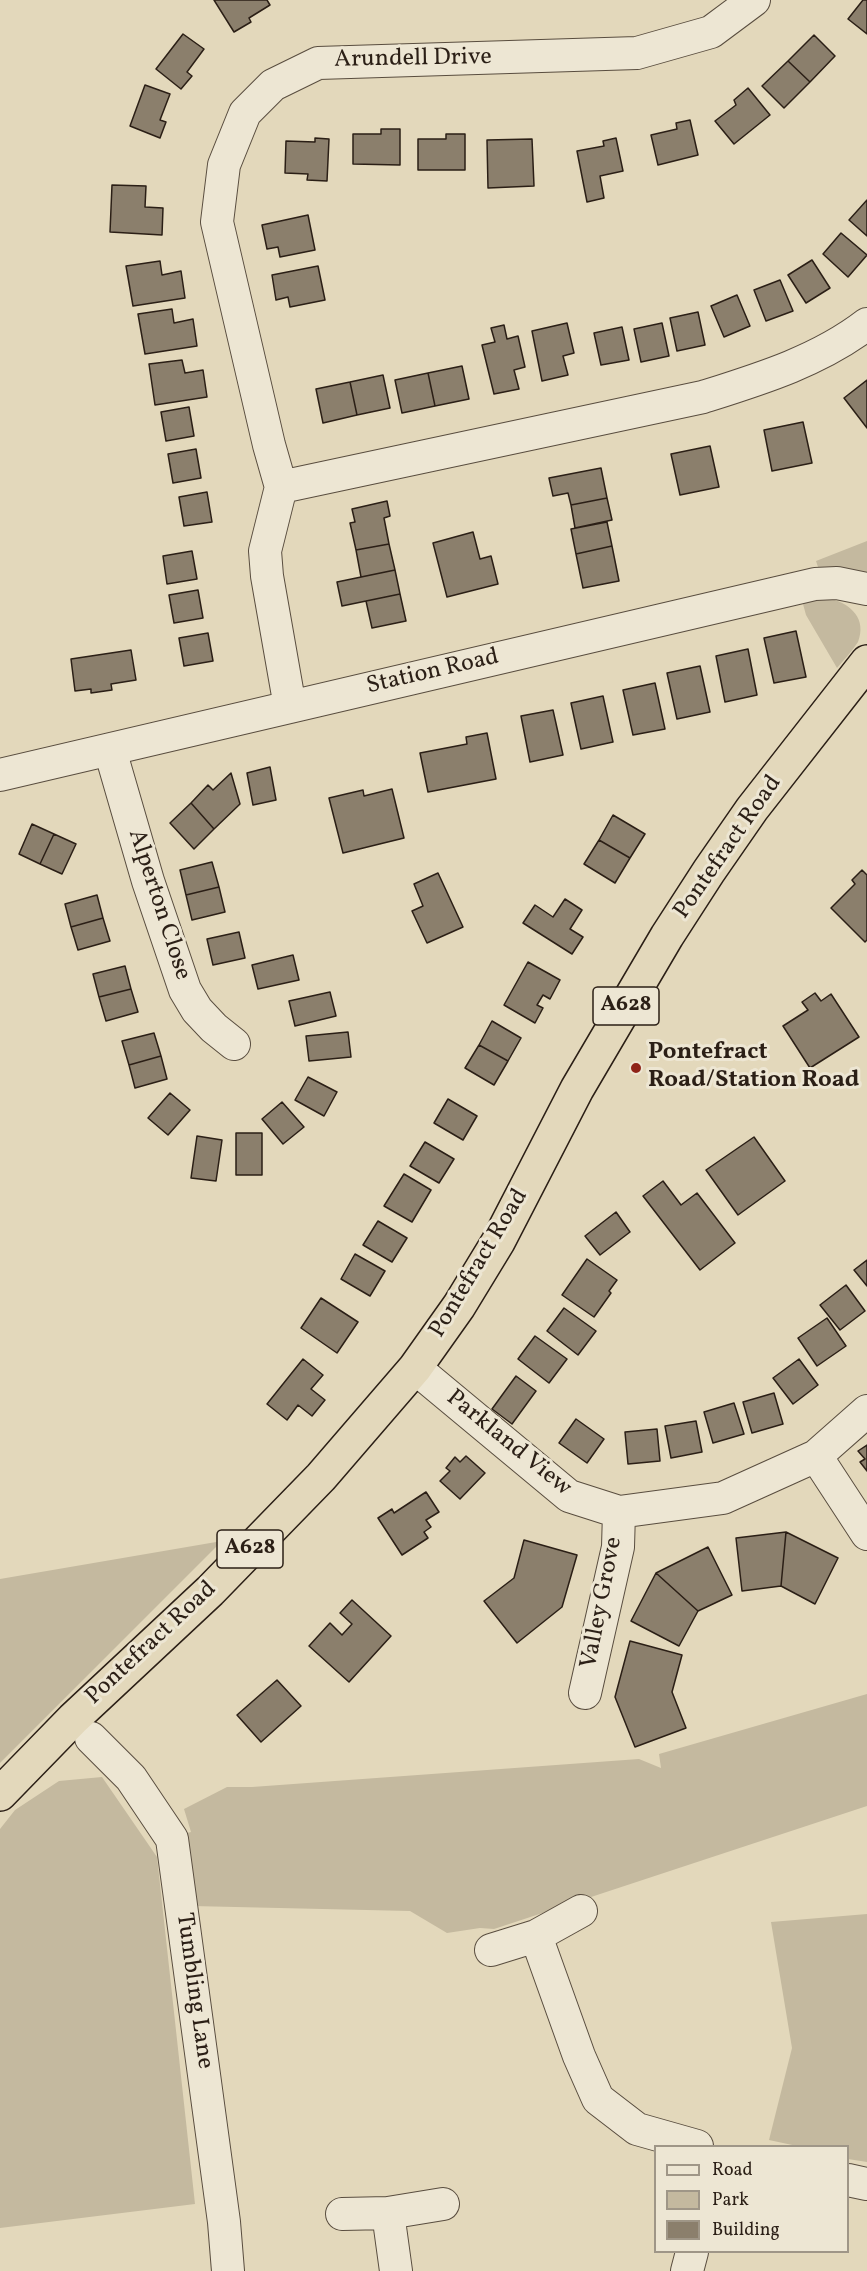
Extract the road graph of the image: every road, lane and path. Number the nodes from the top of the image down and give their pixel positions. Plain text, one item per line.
1 (754, 0) edge
2 (867, 324) edge
3 (282, 487) junction
4 (867, 589) edge
5 (867, 662) edge
6 (290, 707) junction
7 (110, 750) junction
8 (0, 775) edge
9 (234, 1044) dead end
10 (415, 1368) junction
11 (867, 1411) edge
12 (816, 1456) junction
13 (619, 1512) junction
14 (867, 1534) edge
15 (585, 1694) dead end
16 (91, 1738) dead end
17 (0, 1794) edge
18 (581, 1911) dead end
19 (536, 1936) junction
20 (491, 1950) dead end
21 (694, 2145) edge
22 (849, 2180) edge
23 (867, 2184) edge
24 (443, 2204) dead end
25 (388, 2213) junction
26 (342, 2214) dead end
27 (692, 2253) edge
28 (228, 2271) edge
29 (396, 2271) edge
30 (687, 2271) edge

1 - 3 street, Arundell Drive
2 - 3 street
3 - 6 street
4 - 6 street, Station Road
5 - 10 highway, Pontefract Road / A628
6 - 7 street, Station Road
7 - 8 street, Station Road
7 - 9 street, Alperton Close
10 - 13 street, Parkland View
10 - 17 highway, Pontefract Road / A628
11 - 12 street, Parkland View
12 - 13 street, Parkland View
12 - 14 street
13 - 15 street, Valley Grove
16 - 28 street, Tumbling Lane
18 - 19 street
19 - 20 street
19 - 21 street
22 - 23 street
24 - 25 street
25 - 26 street
25 - 29 street
27 - 30 street

